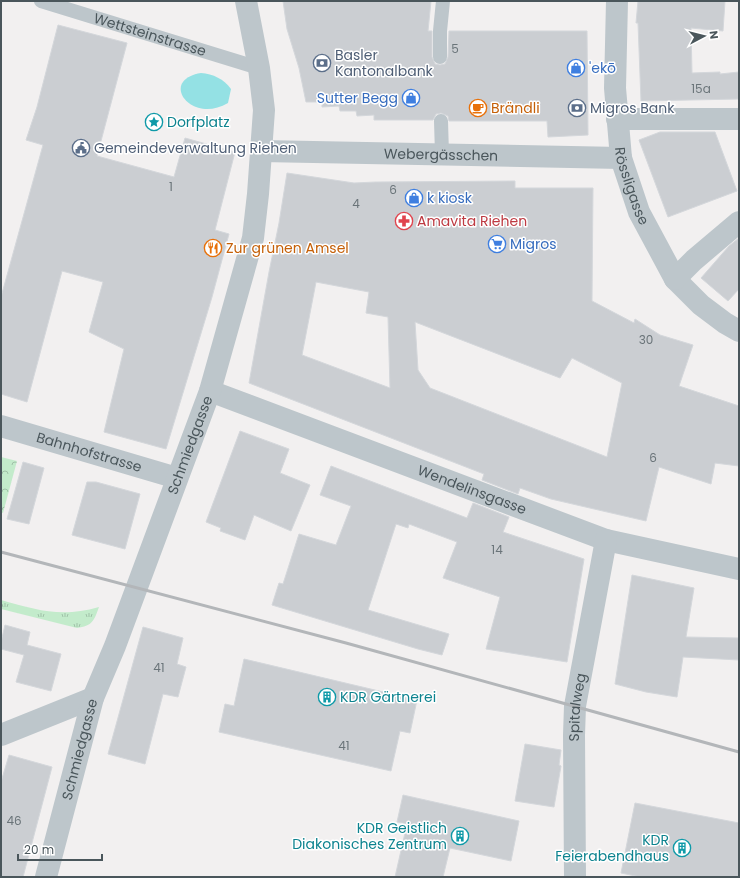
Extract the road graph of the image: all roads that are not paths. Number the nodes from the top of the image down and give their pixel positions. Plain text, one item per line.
1 (41, 1) edge
2 (246, 1) edge
3 (443, 1) edge
4 (617, 1) edge
5 (440, 58) dead end
6 (259, 68) junction
7 (617, 119) junction
8 (739, 119) edge
9 (441, 121) dead end
10 (261, 151) junction
11 (442, 154) junction
12 (621, 158) junction
13 (739, 222) edge
14 (675, 279) junction
15 (739, 331) edge
16 (210, 391) junction
17 (1, 426) edge
18 (177, 478) junction
19 (606, 540) junction
20 (739, 568) edge
21 (93, 698) junction
22 (1, 735) edge
23 (46, 877) edge
24 (575, 877) edge

1 - 6 lane, Wettsteinstrasse
2 - 6 street, Schmiedgasse
3 - 5 lane
4 - 7 street, Rössligasse
6 - 10 street, Schmiedgasse
7 - 8 street
7 - 12 street, Rössligasse
9 - 11 lane
10 - 11 street, Webergässchen
10 - 16 street, Schmiedgasse
11 - 12 street, Webergässchen
12 - 14 street, Rössligasse
13 - 14 street
14 - 15 street, Rössligasse
16 - 18 street, Schmiedgasse
16 - 19 street, Wendelinsgasse
17 - 18 street, Bahnhofstrasse
18 - 21 street, Schmiedgasse
19 - 20 street, Wendelinsgasse
19 - 24 street, Spitalweg
21 - 22 street
21 - 23 street, Schmiedgasse

